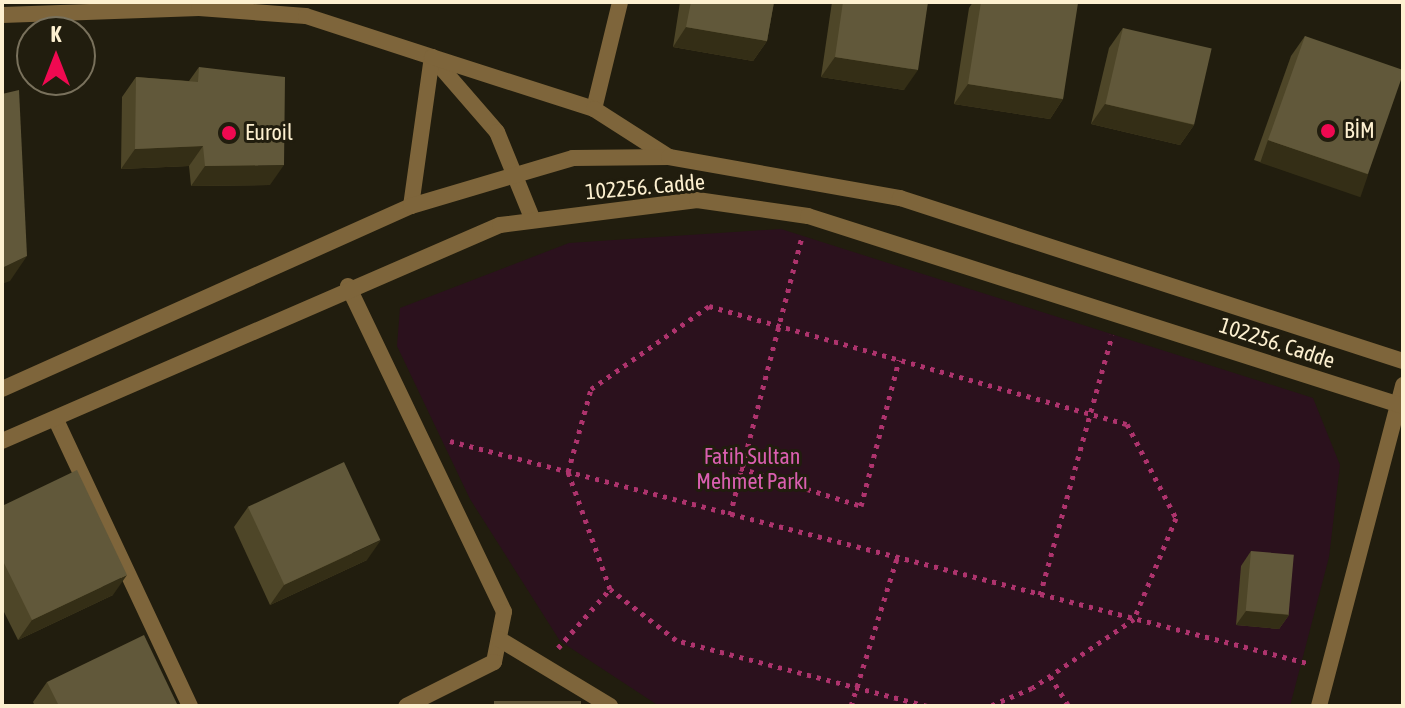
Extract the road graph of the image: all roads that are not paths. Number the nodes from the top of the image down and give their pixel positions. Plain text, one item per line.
1 (620, 2) edge
2 (2, 15) edge
3 (432, 57) junction
4 (594, 109) junction
5 (669, 157) junction
6 (517, 169) junction
7 (411, 206) junction
8 (533, 220) junction
9 (348, 286) junction
10 (1403, 361) edge
11 (1403, 385) edge
12 (2, 389) edge
13 (1401, 405) edge
14 (56, 420) junction
15 (2, 441) edge
16 (499, 639) junction
17 (190, 706) edge
18 (406, 706) edge
19 (610, 706) edge
20 (1319, 706) edge

1 - 4 street
2 - 3 street
3 - 4 street
3 - 6 street
3 - 7 street
4 - 5 street
5 - 6 street, 102256. Cadde
5 - 10 street, 102256. Cadde
6 - 7 street, 102256. Cadde
6 - 8 street
7 - 12 street, 102256. Cadde
8 - 9 street, 102256. Cadde
8 - 13 street, 102256. Cadde
9 - 14 street, 102256. Cadde
9 - 16 street
11 - 13 street
13 - 20 street
14 - 15 street, 102256. Cadde
14 - 17 street
16 - 18 street
16 - 19 street

